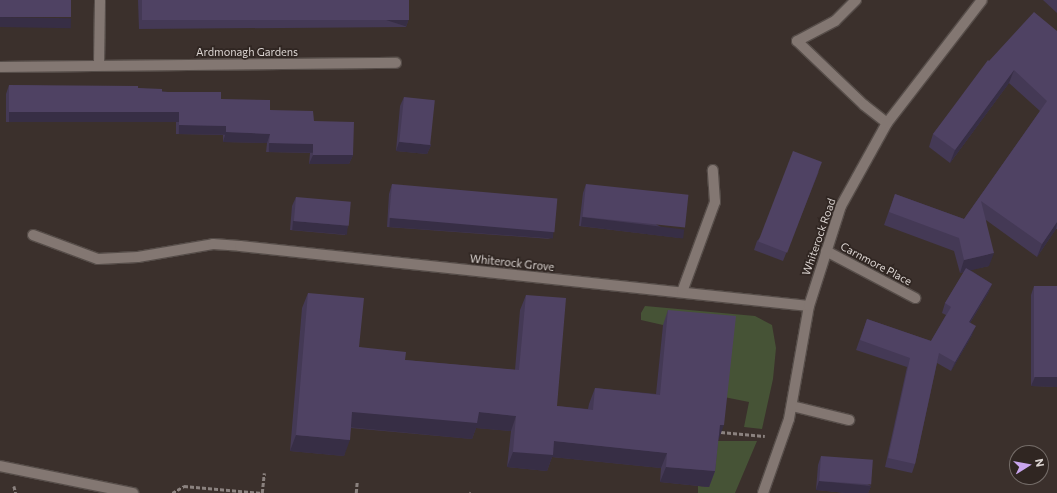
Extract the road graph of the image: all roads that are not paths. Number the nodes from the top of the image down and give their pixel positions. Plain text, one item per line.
1 (100, 0) edge
2 (856, 0) edge
3 (982, 0) edge
4 (396, 63) dead end
5 (99, 65) junction
6 (0, 67) edge
7 (887, 123) junction
8 (713, 170) dead end
9 (33, 234) dead end
10 (826, 251) junction
11 (682, 292) junction
12 (915, 298) dead end
13 (809, 306) junction
14 (792, 406) junction
15 (849, 420) dead end
16 (0, 466) edge
17 (133, 493) edge
18 (763, 493) edge

1 - 5 street
2 - 7 street
3 - 7 street, Whiterock Road
4 - 5 street, Ardmonagh Gardens
5 - 6 street, Ardmonagh Gardens
7 - 10 street, Whiterock Road
8 - 11 street
9 - 11 street, Whiterock Grove
10 - 12 street, Carnmore Place
10 - 13 street, Whiterock Road
11 - 13 street, Whiterock Grove
13 - 14 street, Whiterock Road
14 - 15 street
14 - 18 street, Whiterock Road
16 - 17 street

